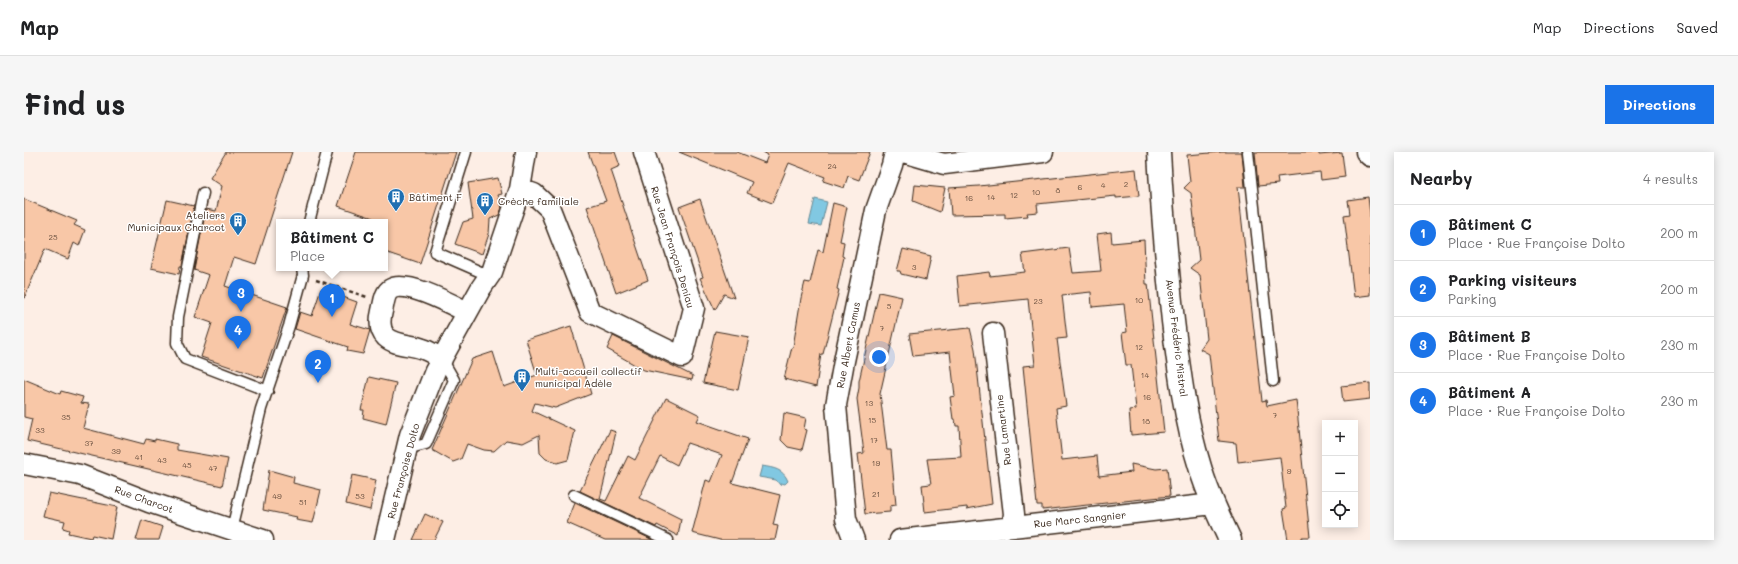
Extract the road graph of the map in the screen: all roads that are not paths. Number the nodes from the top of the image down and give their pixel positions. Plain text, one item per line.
1 (327, 152) edge
2 (466, 152) edge
3 (526, 152) edge
4 (644, 152) edge
5 (895, 152) edge
6 (904, 152) edge
7 (1043, 152) edge
8 (1159, 152) edge
9 (1248, 152) edge
10 (1366, 152) edge
11 (1370, 156) edge
12 (520, 189) junction
13 (203, 193) dead end
14 (310, 219) edge
15 (303, 272) edge
16 (490, 276) junction
17 (468, 312) junction
18 (993, 333) dead end
19 (442, 359) junction
20 (1273, 381) dead end
21 (268, 391) junction
22 (24, 464) edge
23 (574, 495) dead end
24 (1213, 504) junction
25 (1012, 527) junction
26 (232, 530) junction
27 (263, 540) edge
28 (385, 540) edge
29 (668, 540) edge
30 (854, 540) edge
31 (900, 540) edge
32 (1230, 540) edge

1 - 14 lane
2 - 16 lane
3 - 12 street, Rue Françoise Dolto
4 - 12 street, Rue Jean François Deniau
5 - 30 street, Rue Albert Camus
6 - 7 street
8 - 24 street, Avenue Frédéric Mistral
9 - 20 lane
10 - 11 street
12 - 16 street, Rue Françoise Dolto
13 - 21 lane
15 - 21 lane
16 - 17 street, Rue Françoise Dolto
17 - 19 street, Rue Françoise Dolto
17 - 19 street
18 - 25 street, Rue Lamartine
19 - 28 street, Rue Françoise Dolto
21 - 26 lane
22 - 26 street, Rue Charcot
23 - 29 lane
24 - 25 street, Rue Marc Sangnier
24 - 32 street, Avenue Frédéric Mistral
25 - 31 street, Rue Marc Sangnier
26 - 27 street, Rue Charcot

